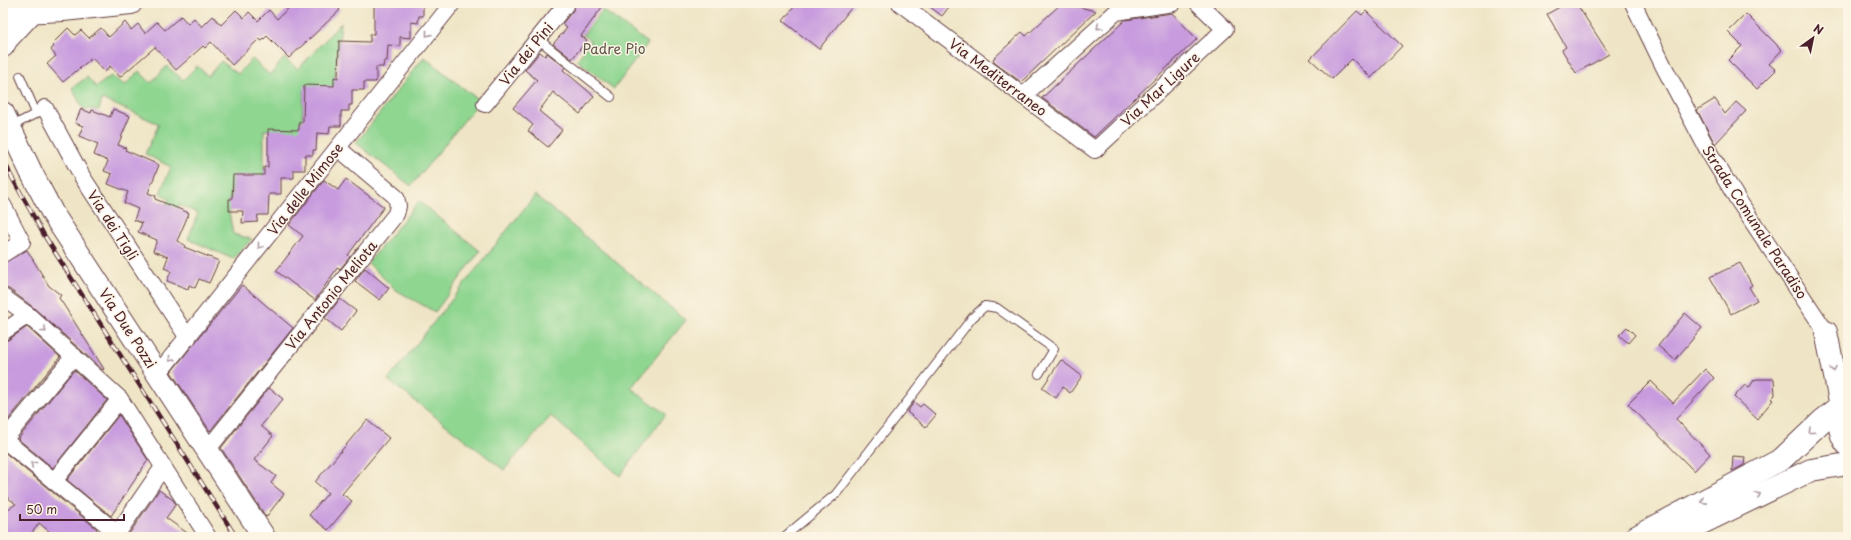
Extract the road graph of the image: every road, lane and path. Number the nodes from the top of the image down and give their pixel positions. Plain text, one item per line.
1 (131, 3) edge
2 (450, 3) edge
3 (567, 3) edge
4 (900, 3) edge
5 (1173, 3) edge
6 (1198, 3) edge
7 (1633, 3) edge
8 (33, 11) junction
9 (3, 13) edge
10 (538, 39) junction
11 (3, 46) edge
12 (20, 76) dead end
13 (610, 96) dead end
14 (1023, 96) junction
15 (485, 104) dead end
16 (40, 111) junction
17 (6, 120) edge
18 (338, 148) junction
19 (1095, 150) joint
20 (3, 205) edge
21 (3, 254) edge
22 (3, 297) edge
23 (28, 316) junction
24 (3, 332) edge
25 (1826, 332) junction
26 (188, 338) junction
27 (1848, 353) edge
28 (74, 356) junction
29 (158, 374) junction
30 (1039, 374) dead end
31 (120, 399) junction
32 (1845, 401) edge
33 (3, 440) edge
34 (1848, 446) edge
35 (208, 449) junction
36 (1848, 464) edge
37 (163, 467) junction
38 (54, 481) junction
39 (116, 535) edge
40 (208, 537) edge
41 (264, 537) edge
42 (784, 537) edge
43 (1636, 537) edge
44 (1673, 537) edge

1 - 8 street
2 -> 18 street, Via delle Mimose
3 - 10 street, Via dei Pini
4 - 14 street, Via Mediterraneo
5 -> 14 street
6 - 19 street, Via Mar Ligure
7 - 25 street, Strada Comunale Paradiso
8 - 9 street
8 - 11 street
10 - 13 lane
10 - 15 street, Via dei Pini
12 - 16 lane
14 - 19 street, Via Mediterraneo
16 - 17 lane
16 - 26 street, Via dei Tigli
17 - 29 street, Via Due Pozzi
18 -> 26 street, Via delle Mimose
18 - 35 street, Via Antonio Meliota
20 - 21 street
22 - 23 street
23 - 24 street
23 -> 28 street
25 - 27 street, Strada Comunale Paradiso
25 -> 32 street, Strada Comunale Paradiso
26 -> 29 street, Via delle Mimose
28 - 31 street
28 - 33 street
29 - 35 street, Via Due Pozzi
30 - 42 lane
31 - 37 street
31 - 38 street
32 - 34 street, Strada Comunale Paradiso
32 -> 43 street
38 -> 33 street
35 - 41 street, Via Due Pozzi
44 -> 36 street
37 - 39 street
37 - 40 street
38 - 39 street

